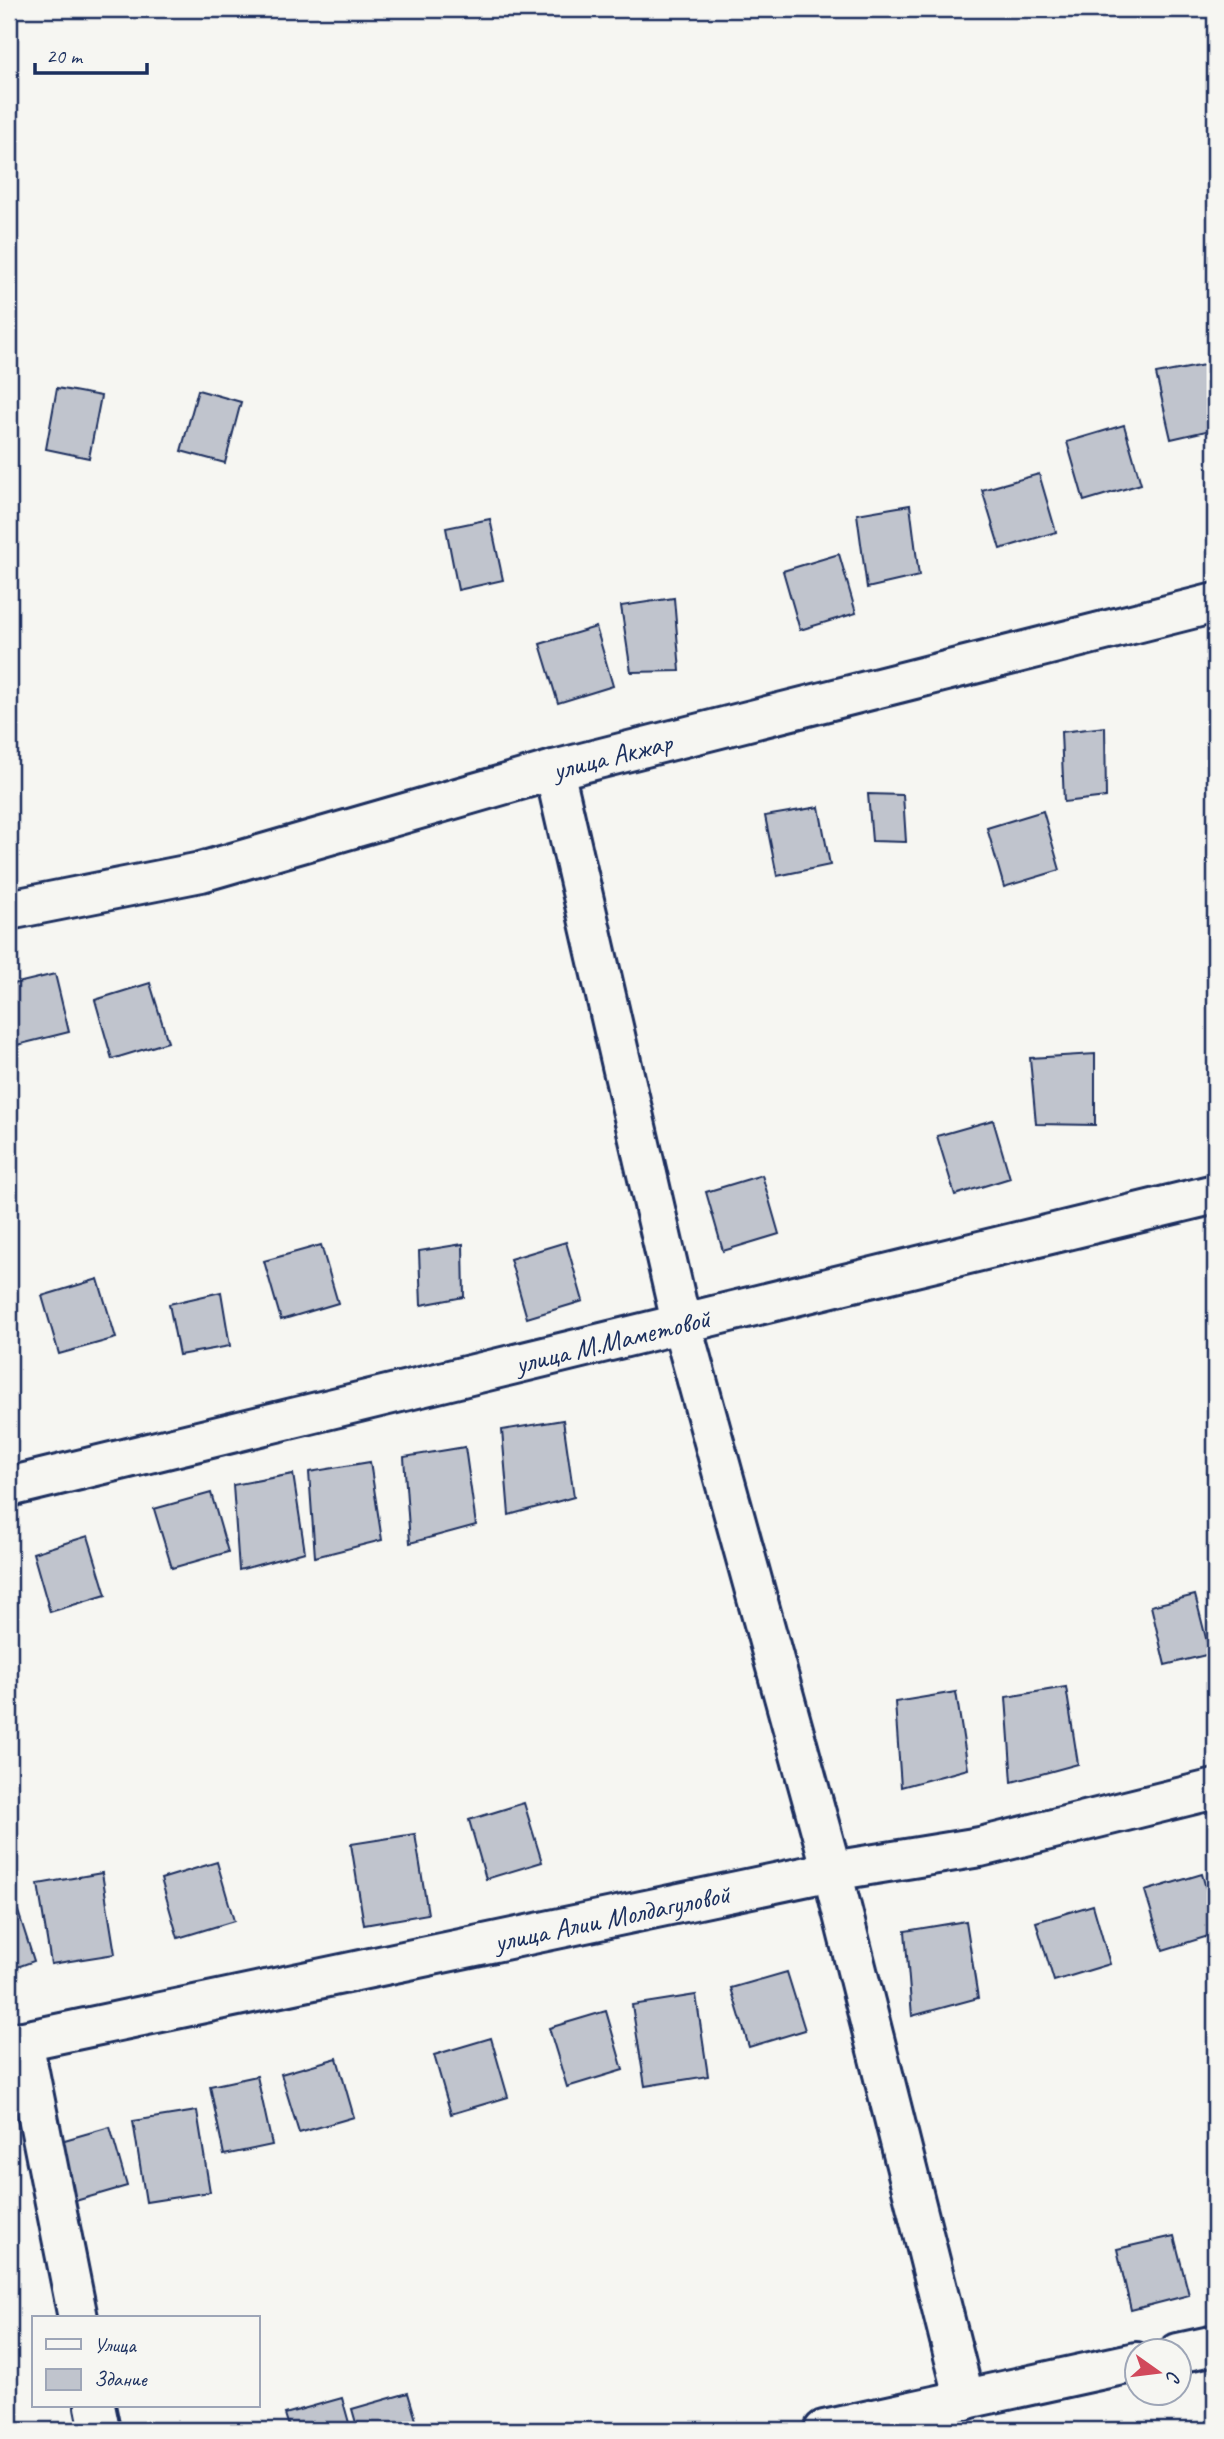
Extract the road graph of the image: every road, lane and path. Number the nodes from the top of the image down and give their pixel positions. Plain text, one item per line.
1 (1215, 603) edge
2 (554, 770) junction
3 (9, 910) edge
4 (1215, 1194) edge
5 (681, 1322) junction
6 (9, 1487) edge
7 (1215, 1789) edge
8 (832, 1871) junction
9 (16, 2043) edge
10 (78, 2316) edge
11 (1215, 2345) edge
12 (1192, 2350) edge
13 (1122, 2365) edge
14 (965, 2400) junction
15 (95, 2408) edge
16 (100, 2430) edge
17 (824, 2430) edge

1 - 2 street, улица Акжар
2 - 3 street, улица Акжар
2 - 5 street
4 - 5 street, улица М.Маметовой
5 - 6 street, улица М.Маметовой
5 - 8 street
7 - 8 street, улица Алии Молдагуловой
8 - 9 street, улица Алии Молдагуловой
8 - 14 street
9 - 10 street
11 - 12 street
13 - 14 street
14 - 17 street
15 - 16 street

